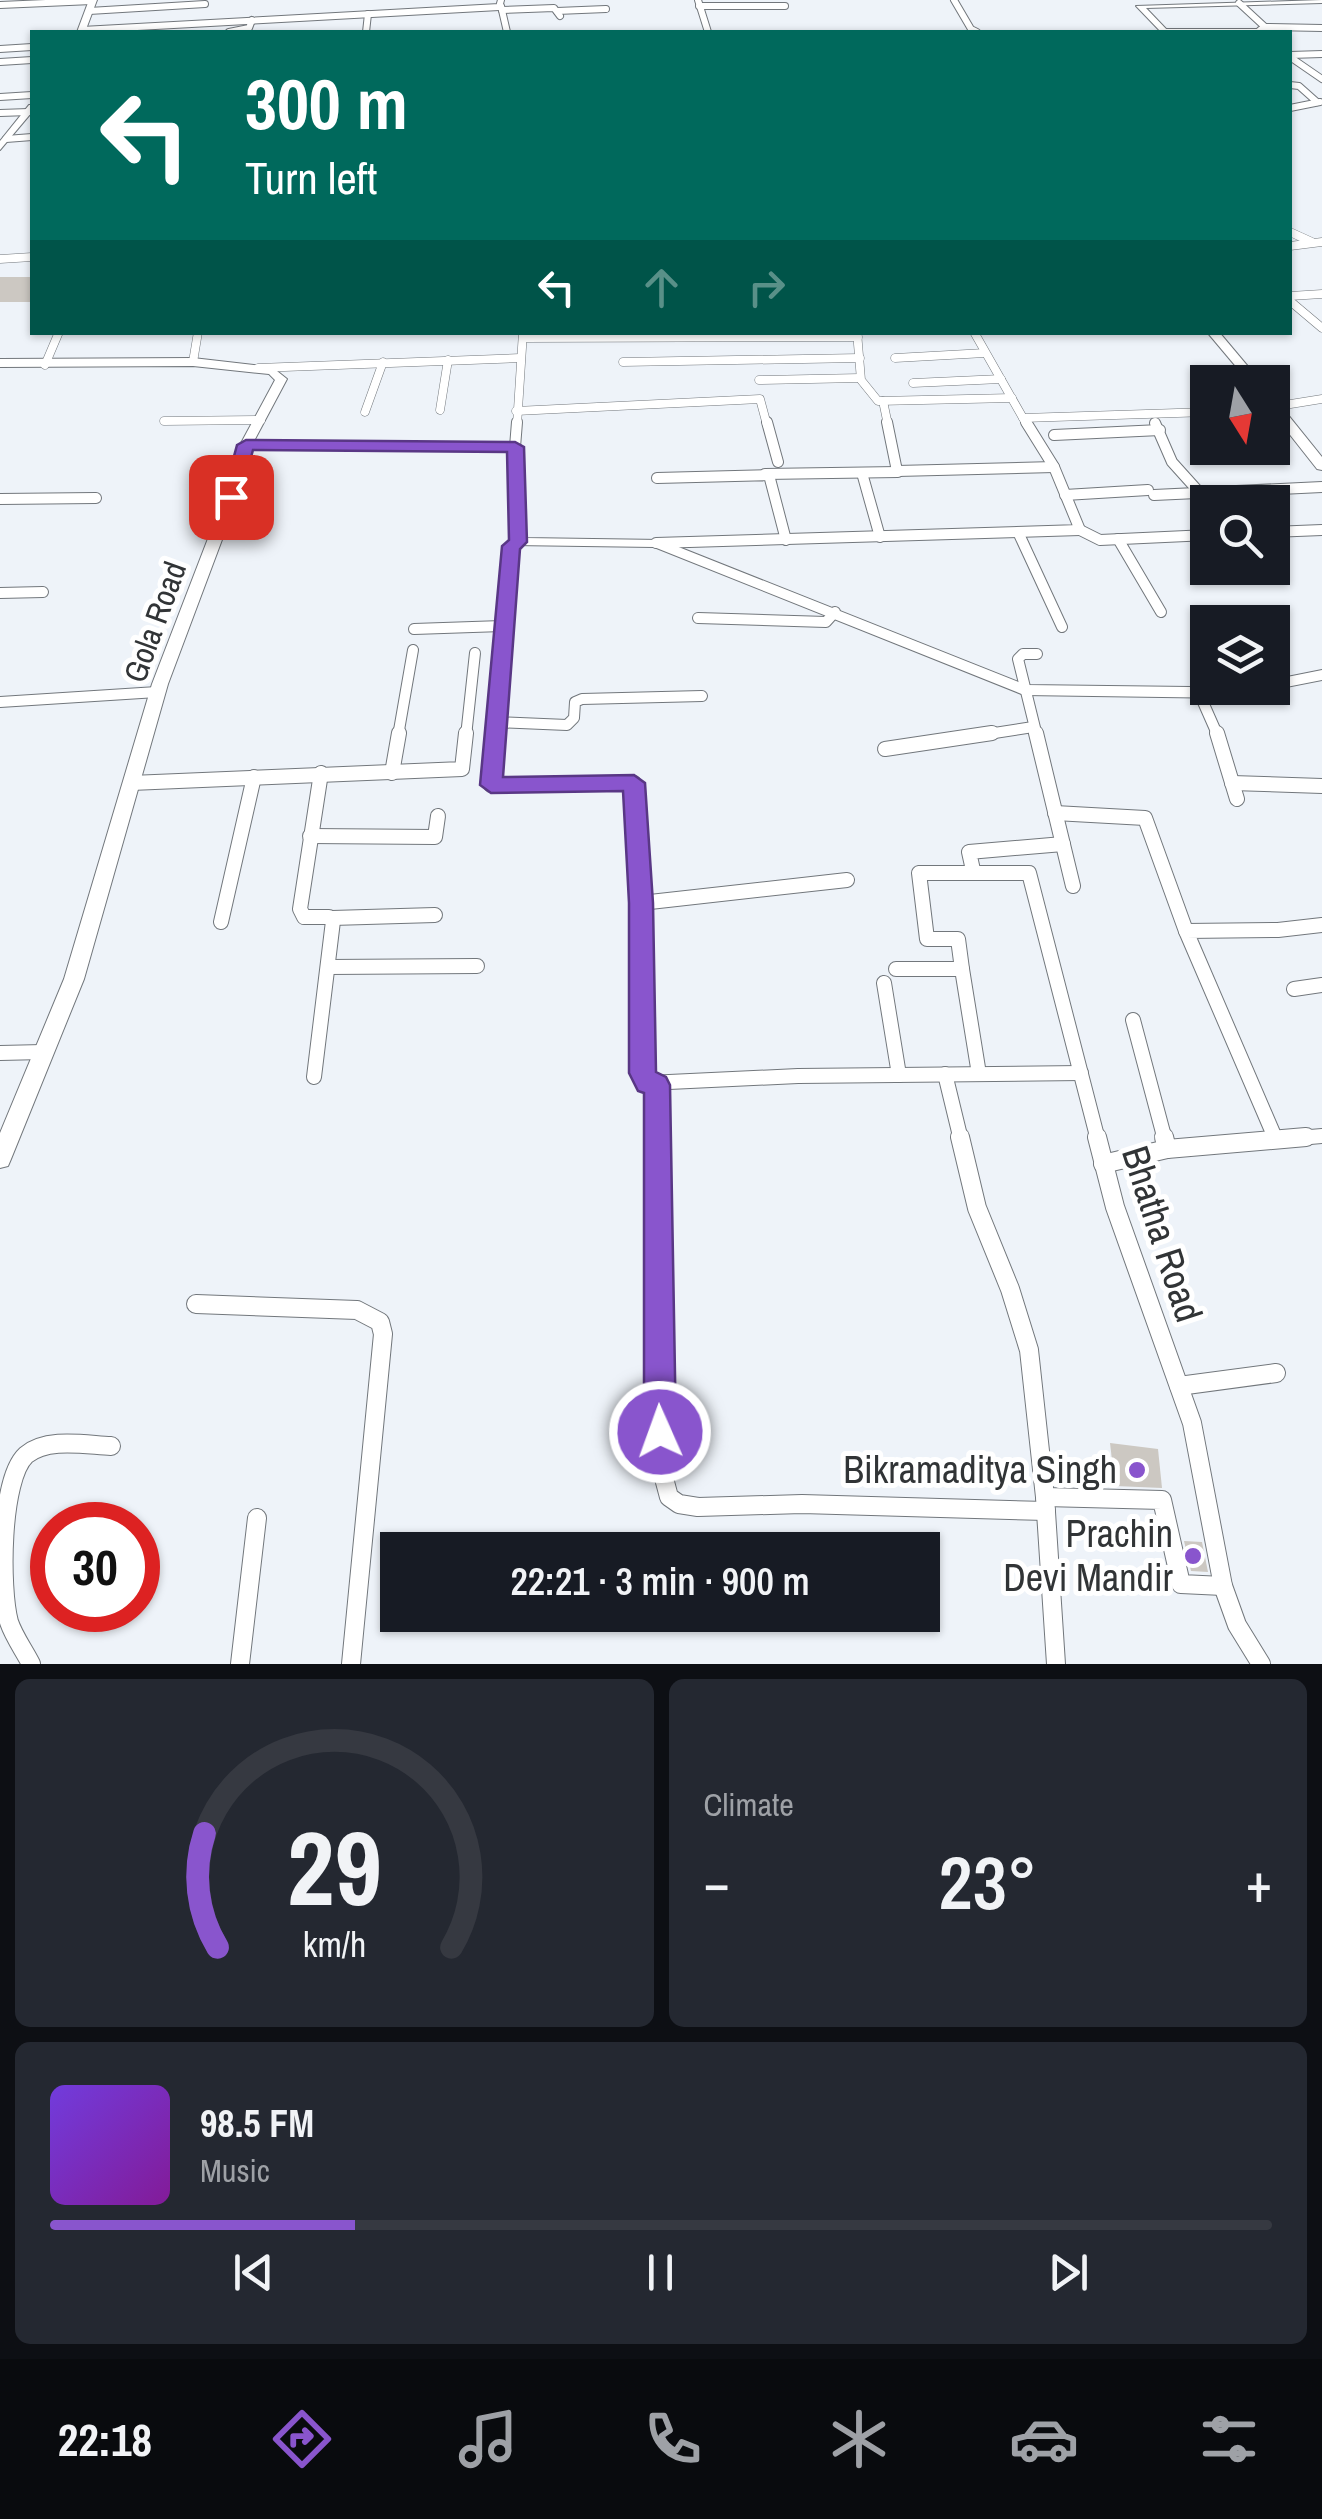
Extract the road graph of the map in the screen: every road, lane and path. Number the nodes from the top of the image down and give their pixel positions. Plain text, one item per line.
1 (284, 0) edge
2 (954, 0) edge
3 (1322, 0) edge
4 (1221, 2) edge
5 (699, 3) edge
6 (1239, 3) junction
7 (91, 4) edge
8 (205, 4) dead end
9 (0, 5) edge
10 (502, 5) edge
11 (755, 6) junction
12 (771, 6) junction
13 (785, 6) dead end
14 (156, 7) junction
15 (606, 9) dead end
16 (368, 14) junction
17 (302, 17) junction
18 (285, 18) junction
19 (762, 20) dead end
20 (152, 22) dead end
21 (780, 22) dead end
22 (200, 23) junction
23 (251, 24) junction
24 (1322, 28) edge
25 (81, 30) edge
26 (137, 30) edge
27 (197, 30) edge
28 (234, 30) edge
29 (264, 30) edge
30 (300, 30) edge
31 (366, 30) edge
32 (507, 30) edge
33 (707, 30) edge
34 (972, 30) edge
35 (1163, 30) edge
36 (1261, 30) edge
37 (30, 47) edge
38 (0, 49) edge
39 (1322, 54) edge
40 (1292, 56) edge
41 (1292, 57) edge
42 (30, 60) edge
43 (0, 62) edge
44 (1321, 79) edge
45 (1294, 85) edge
46 (30, 95) edge
47 (0, 98) edge
48 (1320, 102) edge
49 (1292, 108) edge
50 (30, 109) edge
51 (0, 113) edge
52 (30, 137) edge
53 (3, 143) edge
54 (1292, 233) edge
55 (1318, 242) edge
56 (1292, 246) edge
57 (30, 257) edge
58 (0, 258) edge
59 (1322, 294) edge
60 (1292, 298) edge
61 (1292, 300) edge
62 (1322, 328) edge
63 (58, 335) edge
64 (198, 335) edge
65 (523, 335) edge
66 (703, 335) edge
67 (858, 335) edge
68 (976, 335) edge
69 (1215, 335) edge
70 (646, 337) junction
71 (986, 352) junction
72 (520, 358) junction
73 (860, 358) junction
74 (895, 358) dead end
75 (448, 360) junction
76 (648, 361) junction
77 (193, 362) junction
78 (383, 362) junction
79 (623, 362) dead end
80 (0, 364) edge
81 (45, 364) junction
82 (1240, 365) edge
83 (258, 368) junction
84 (860, 378) junction
85 (1001, 379) junction
86 (759, 380) dead end
87 (913, 383) dead end
88 (1012, 398) junction
89 (1322, 400) edge
90 (883, 401) junction
91 (1290, 404) edge
92 (440, 410) dead end
93 (516, 411) junction
94 (365, 412) dead end
95 (1190, 413) edge
96 (1150, 416) junction
97 (1024, 418) junction
98 (164, 420) dead end
99 (261, 420) junction
100 (1290, 426) edge
101 (1160, 430) junction
102 (1054, 435) dead end
103 (246, 445) junction
104 (515, 447) junction
105 (778, 462) dead end
106 (1322, 466) edge
107 (1054, 467) junction
108 (862, 472) junction
109 (898, 472) junction
110 (765, 474) junction
111 (657, 478) dead end
112 (1192, 485) edge
113 (1322, 487) edge
114 (1290, 488) edge
115 (1190, 492) edge
116 (1065, 495) junction
117 (96, 498) dead end
118 (0, 500) edge
119 (1080, 530) junction
120 (1322, 530) edge
121 (1290, 531) edge
122 (1018, 532) junction
123 (1190, 536) edge
124 (880, 537) junction
125 (786, 540) junction
126 (1118, 540) junction
127 (518, 542) junction
128 (656, 543) junction
129 (43, 592) dead end
130 (0, 594) edge
131 (836, 612) junction
132 (1161, 612) dead end
133 (698, 618) dead end
134 (502, 626) junction
135 (1062, 626) dead end
136 (414, 629) dead end
137 (413, 650) dead end
138 (475, 653) dead end
139 (1038, 654) dead end
140 (1322, 675) edge
141 (1290, 681) edge
142 (1024, 690) junction
143 (158, 692) junction
144 (1190, 692) edge
145 (702, 696) dead end
146 (0, 702) edge
147 (1205, 705) edge
148 (494, 722) junction
149 (1033, 726) junction
150 (886, 749) dead end
151 (392, 773) junction
152 (321, 774) junction
153 (254, 777) junction
154 (131, 783) junction
155 (1232, 783) junction
156 (1322, 786) edge
157 (1237, 799) dead end
158 (1055, 813) junction
159 (438, 816) dead end
160 (310, 836) junction
161 (1063, 844) junction
162 (973, 870) junction
163 (848, 880) dead end
164 (1073, 886) dead end
165 (641, 903) junction
166 (435, 915) dead end
167 (332, 918) junction
168 (221, 922) dead end
169 (1322, 925) edge
170 (1186, 930) junction
171 (476, 966) dead end
172 (328, 967) junction
173 (896, 969) dead end
174 (962, 969) junction
175 (884, 983) dead end
176 (1322, 984) edge
177 (1294, 989) dead end
178 (1132, 1020) dead end
179 (43, 1052) junction
180 (0, 1053) edge
181 (1081, 1073) junction
182 (899, 1074) junction
183 (945, 1074) junction
184 (980, 1074) junction
185 (314, 1076) dead end
186 (657, 1085) junction
187 (1322, 1136) edge
188 (1276, 1140) junction
189 (1167, 1149) junction
190 (0, 1159) edge
191 (1103, 1164) junction
192 (196, 1304) dead end
193 (1276, 1373) dead end
194 (1179, 1386) junction
195 (111, 1446) dead end
196 (1046, 1504) junction
197 (257, 1518) dead end
198 (1223, 1586) junction
199 (31, 1664) edge
200 (240, 1664) edge
201 (351, 1664) edge
202 (1056, 1664) edge
203 (1261, 1664) edge

1 - 18 street
2 - 34 street
3 - 6 street
4 - 6 street
4 - 35 street
5 - 11 street
5 - 33 street
6 - 36 street
7 - 9 street
7 - 14 street
7 - 25 street
8 - 14 street
10 - 15 street
10 - 16 street
10 - 32 street
11 - 12 street
11 - 19 street
12 - 13 street
12 - 21 street
14 - 20 street
16 - 17 street
16 - 31 street
17 - 18 street
17 - 30 street
18 - 23 street
22 - 23 street
22 - 26 street
22 - 27 street
23 - 28 street
23 - 29 street
24 - 36 street
37 - 38 street
39 - 40 street
41 - 44 street
42 - 43 street
44 - 45 street
45 - 48 street
46 - 47 street
48 - 49 street
50 - 51 street
50 - 53 street
52 - 53 street
54 - 55 street
55 - 56 street
57 - 58 street
59 - 60 street
61 - 62 street
63 - 81 street
64 - 77 street
65 - 70 street
65 - 72 street
66 - 70 street
67 - 73 street
68 - 71 street
69 - 82 street
70 - 76 street
71 - 74 street
71 - 85 street
72 - 75 street
72 - 93 street
73 - 76 street
73 - 84 street
75 - 78 street
75 - 92 street
76 - 79 street
77 - 81 street
77 - 83 street
78 - 83 street
78 - 94 street
80 - 81 street
83 - 99 street, Gola Road
84 - 86 street
84 - 90 street
85 - 87 street
85 - 88 street
88 - 90 street
88 - 97 street
89 - 91 street
90 - 109 street
93 - 104 street
93 - 105 street
95 - 96 street
96 - 97 street
96 - 101 street
97 - 107 street
98 - 99 street
99 - 103 street, Gola Road
100 - 106 street
101 - 102 street
101 - 112 street
103 - 104 street
103 - 143 street, Gola Road
104 - 127 street
107 - 109 street
107 - 116 street
108 - 109 street
108 - 110 street
108 - 124 street
110 - 111 street
110 - 125 street
113 - 114 street
115 - 116 street
116 - 119 street
117 - 118 street
119 - 122 street
119 - 126 street
120 - 121 street
122 - 124 street
122 - 135 street
123 - 126 street
124 - 125 street
125 - 128 street
126 - 132 street
127 - 128 street
127 - 134 street
128 - 131 street
129 - 130 street
131 - 133 street
131 - 142 street
134 - 136 street
134 - 148 street
137 - 151 street
138 - 151 street
139 - 142 street
140 - 141 street
142 - 144 street
142 - 149 street
143 - 146 street
143 - 154 street, Gola Road
145 - 148 street
147 - 155 street
148 - 165 street
149 - 150 street
149 - 158 street
151 - 152 street
152 - 153 street
152 - 160 street
153 - 154 street
153 - 168 street
154 - 179 street, Gola Road
155 - 156 street
155 - 157 street
158 - 161 street
158 - 170 street
159 - 160 street
160 - 167 street
161 - 162 street
161 - 164 street
162 - 174 street
162 - 181 street, Bhatha Road
163 - 165 street
165 - 186 street
166 - 167 street
167 - 172 street
169 - 170 street
170 - 188 street
171 - 172 street
172 - 185 street
173 - 174 street
174 - 184 street
175 - 182 street
176 - 177 street
178 - 189 street
179 - 180 street
179 - 190 street, Gola Road
181 - 184 street
181 - 191 street, Bhatha Road
182 - 183 street
182 - 186 street
183 - 184 street
183 - 196 street
186 - 196 street
187 - 188 street
188 - 189 street
189 - 191 street
191 - 194 street, Bhatha Road
192 - 201 street
193 - 194 street
194 - 198 street, Bhatha Road
195 - 199 street
196 - 198 street
196 - 202 street
197 - 200 street
198 - 203 street, Bhatha Road

